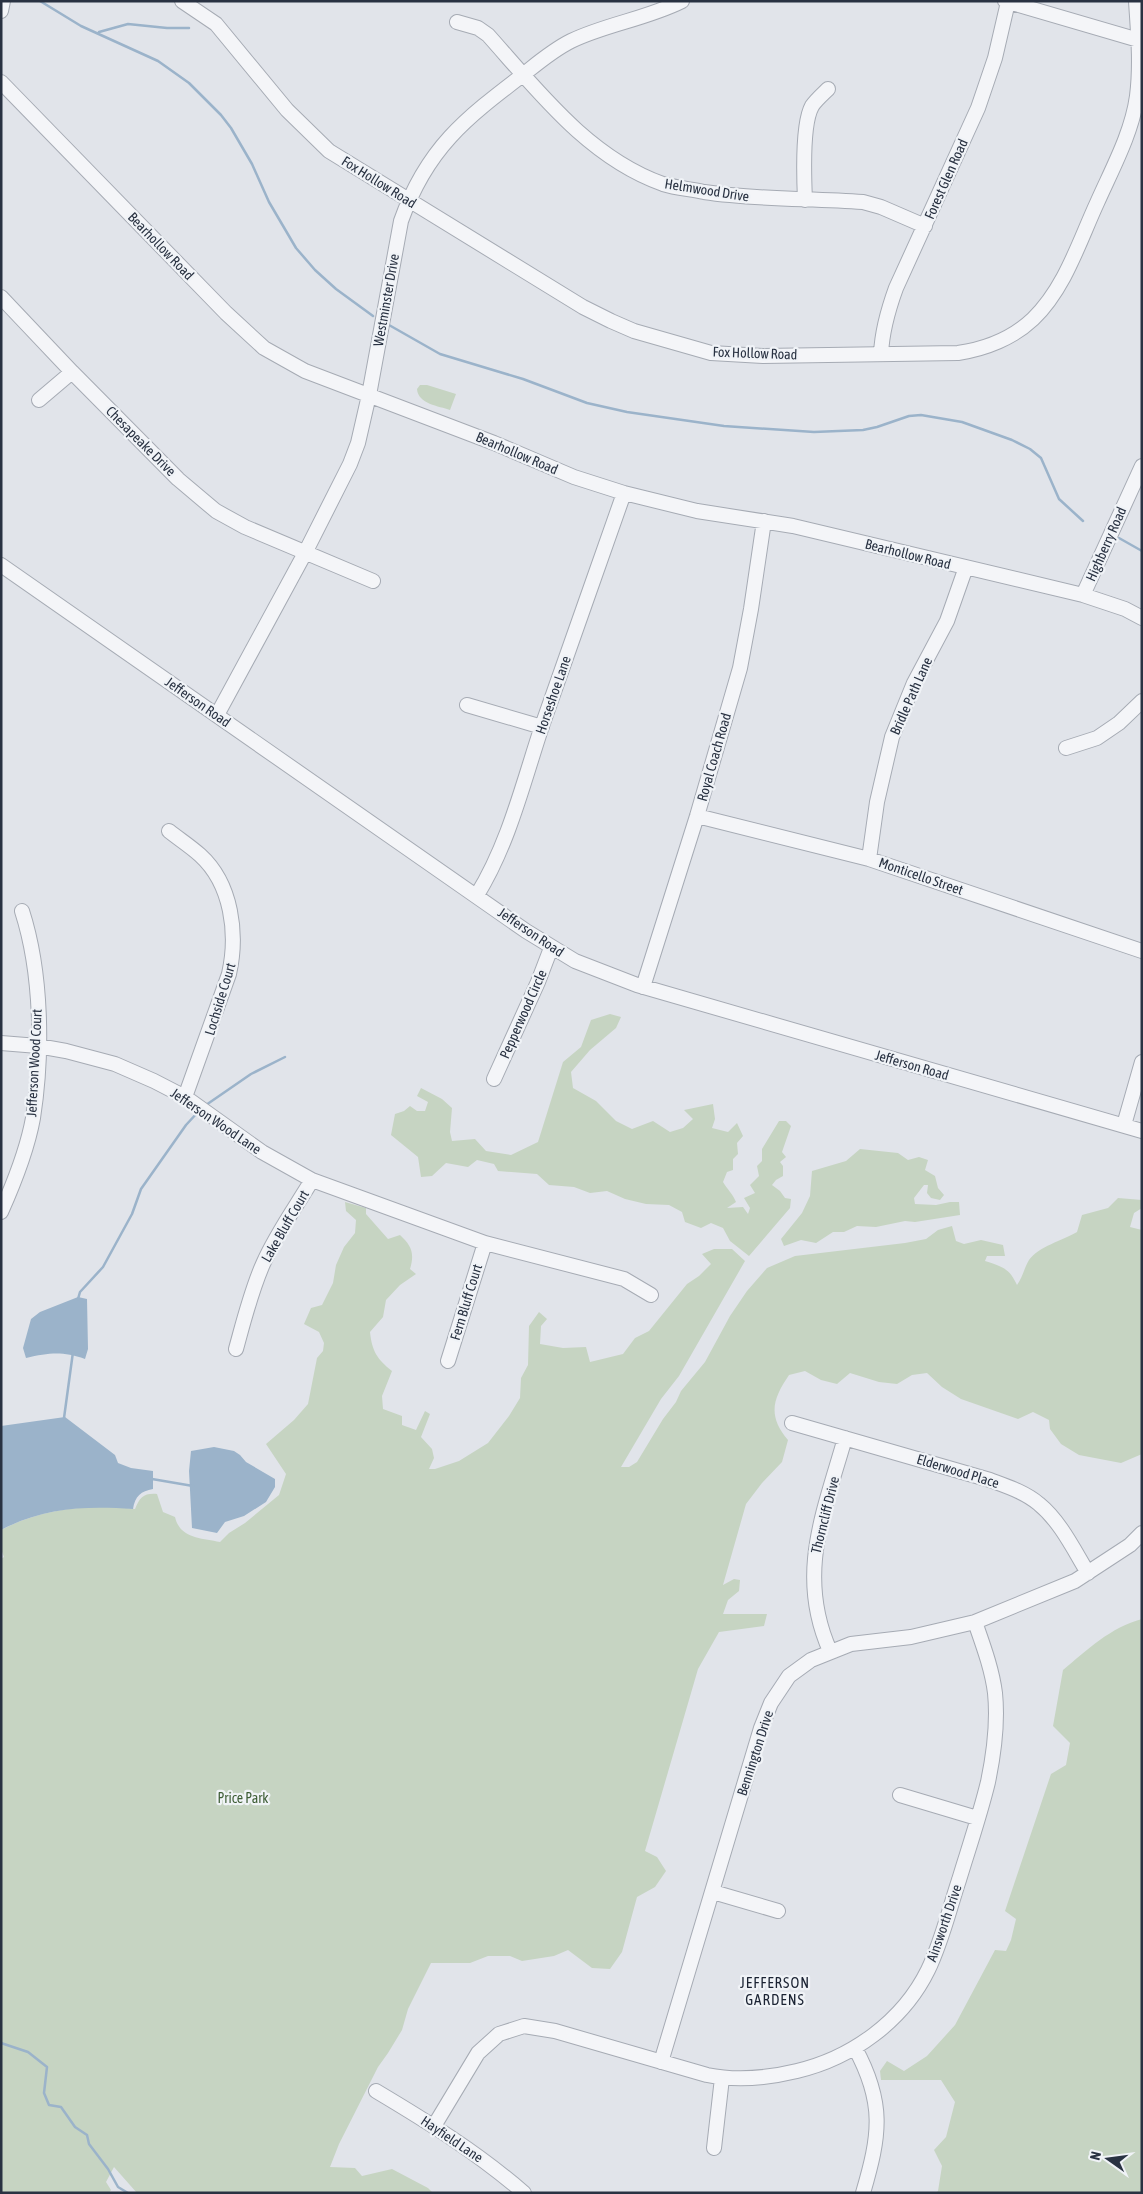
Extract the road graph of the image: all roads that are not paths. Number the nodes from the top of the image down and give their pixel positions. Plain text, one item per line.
1 (3, 1) edge
2 (682, 1) edge
3 (1136, 1) edge
4 (1007, 2) edge
5 (192, 4) edge
6 (1, 11) edge
7 (457, 22) dead end
8 (1140, 40) edge
9 (524, 74) junction
10 (1, 82) edge
11 (828, 89) dead end
12 (408, 200) junction
13 (805, 200) junction
14 (925, 226) junction
15 (1, 296) edge
16 (882, 354) junction
17 (72, 372) junction
18 (370, 395) junction
19 (39, 400) dead end
20 (1142, 466) edge
21 (624, 493) junction
22 (764, 521) junction
23 (305, 553) junction
24 (1, 566) edge
25 (966, 567) junction
26 (373, 581) dead end
27 (1083, 595) junction
28 (1142, 618) edge
29 (1142, 701) edge
30 (468, 705) dead end
31 (217, 715) junction
32 (542, 728) junction
33 (1066, 748) dead end
34 (697, 816) junction
35 (169, 831) dead end
36 (869, 859) junction
37 (476, 895) junction
38 (22, 911) dead end
39 (551, 948) junction
40 (1142, 951) edge
41 (643, 986) junction
42 (1, 1043) edge
43 (38, 1046) junction
44 (1142, 1062) edge
45 (494, 1079) dead end
46 (185, 1097) junction
47 (1124, 1125) junction
48 (1142, 1131) edge
49 (312, 1180) junction
50 (1, 1212) edge
51 (485, 1243) junction
52 (651, 1295) dead end
53 (236, 1349) dead end
54 (448, 1360) dead end
55 (792, 1423) dead end
56 (845, 1438) junction
57 (1142, 1533) edge
58 (1088, 1573) junction
59 (975, 1622) junction
60 (830, 1651) junction
61 (900, 1795) dead end
62 (978, 1818) junction
63 (713, 1892) junction
64 (778, 1911) dead end
65 (855, 2048) junction
66 (661, 2062) junction
67 (722, 2078) junction
68 (376, 2091) dead end
69 (434, 2126) junction
70 (714, 2148) dead end
71 (524, 2193) edge
72 (863, 2193) edge

1 - 6 street
2 - 9 street, Westminster Drive
3 - 8 street, Fox Hollow Road
4 - 8 street
4 - 14 street, Forest Glen Road
5 - 12 street, Fox Hollow Road
7 - 9 street, Helmwood Drive
8 - 16 street, Fox Hollow Road
9 - 12 street, Westminster Drive
9 - 13 street, Helmwood Drive
10 - 18 street, Bearhollow Road
11 - 13 street
12 - 16 street, Fox Hollow Road
12 - 18 street, Westminster Drive
13 - 14 street, Helmwood Drive
14 - 16 street, Forest Glen Road
15 - 17 street, Chesapeake Drive
17 - 19 street
17 - 23 street, Chesapeake Drive
18 - 21 street, Bearhollow Road
18 - 23 street, Westminster Drive
20 - 27 street, Highberry Road
21 - 22 street, Bearhollow Road
21 - 32 street, Horseshoe Lane
22 - 25 street, Bearhollow Road
22 - 34 street, Royal Coach Road
23 - 26 street, Chesapeake Drive
23 - 31 street, Westminster Drive
24 - 31 street, Jefferson Road
25 - 27 street, Bearhollow Road
25 - 36 street, Bridle Path Lane
27 - 28 street, Bearhollow Road
29 - 33 street
30 - 32 street
31 - 37 street, Jefferson Road
32 - 37 street, Horseshoe Lane
34 - 36 street, Monticello Street
34 - 41 street, Royal Coach Road
35 - 46 street, Lochside Court
36 - 40 street, Monticello Street
37 - 39 street, Jefferson Road
38 - 43 street, Jefferson Wood Court
39 - 41 street, Jefferson Road
39 - 45 street, Pepperwood Circle
41 - 47 street, Jefferson Road
42 - 43 street, Jefferson Wood Lane
43 - 46 street, Jefferson Wood Lane
43 - 50 street, Jefferson Wood Court
44 - 47 street
46 - 49 street, Jefferson Wood Lane
47 - 48 street, Jefferson Road
49 - 51 street, Lake Bluff Court
49 - 53 street, Lake Bluff Court
51 - 52 street
51 - 54 street, Fern Bluff Court
55 - 56 street, Elderwood Place
56 - 58 street, Elderwood Place
56 - 60 street, Thorncliff Drive
57 - 58 street, Bennington Drive
58 - 59 street, Bennington Drive
59 - 60 street, Bennington Drive
59 - 62 street, Ainsworth Drive
60 - 63 street, Bennington Drive
61 - 62 street
62 - 65 street, Ainsworth Drive
63 - 64 street
63 - 66 street, Bennington Drive
65 - 67 street, Ainsworth Drive
65 - 72 street
66 - 67 street, Ainsworth Drive
66 - 69 street, Ainsworth Drive
67 - 70 street
68 - 69 street, Hayfield Lane
69 - 71 street, Hayfield Lane

